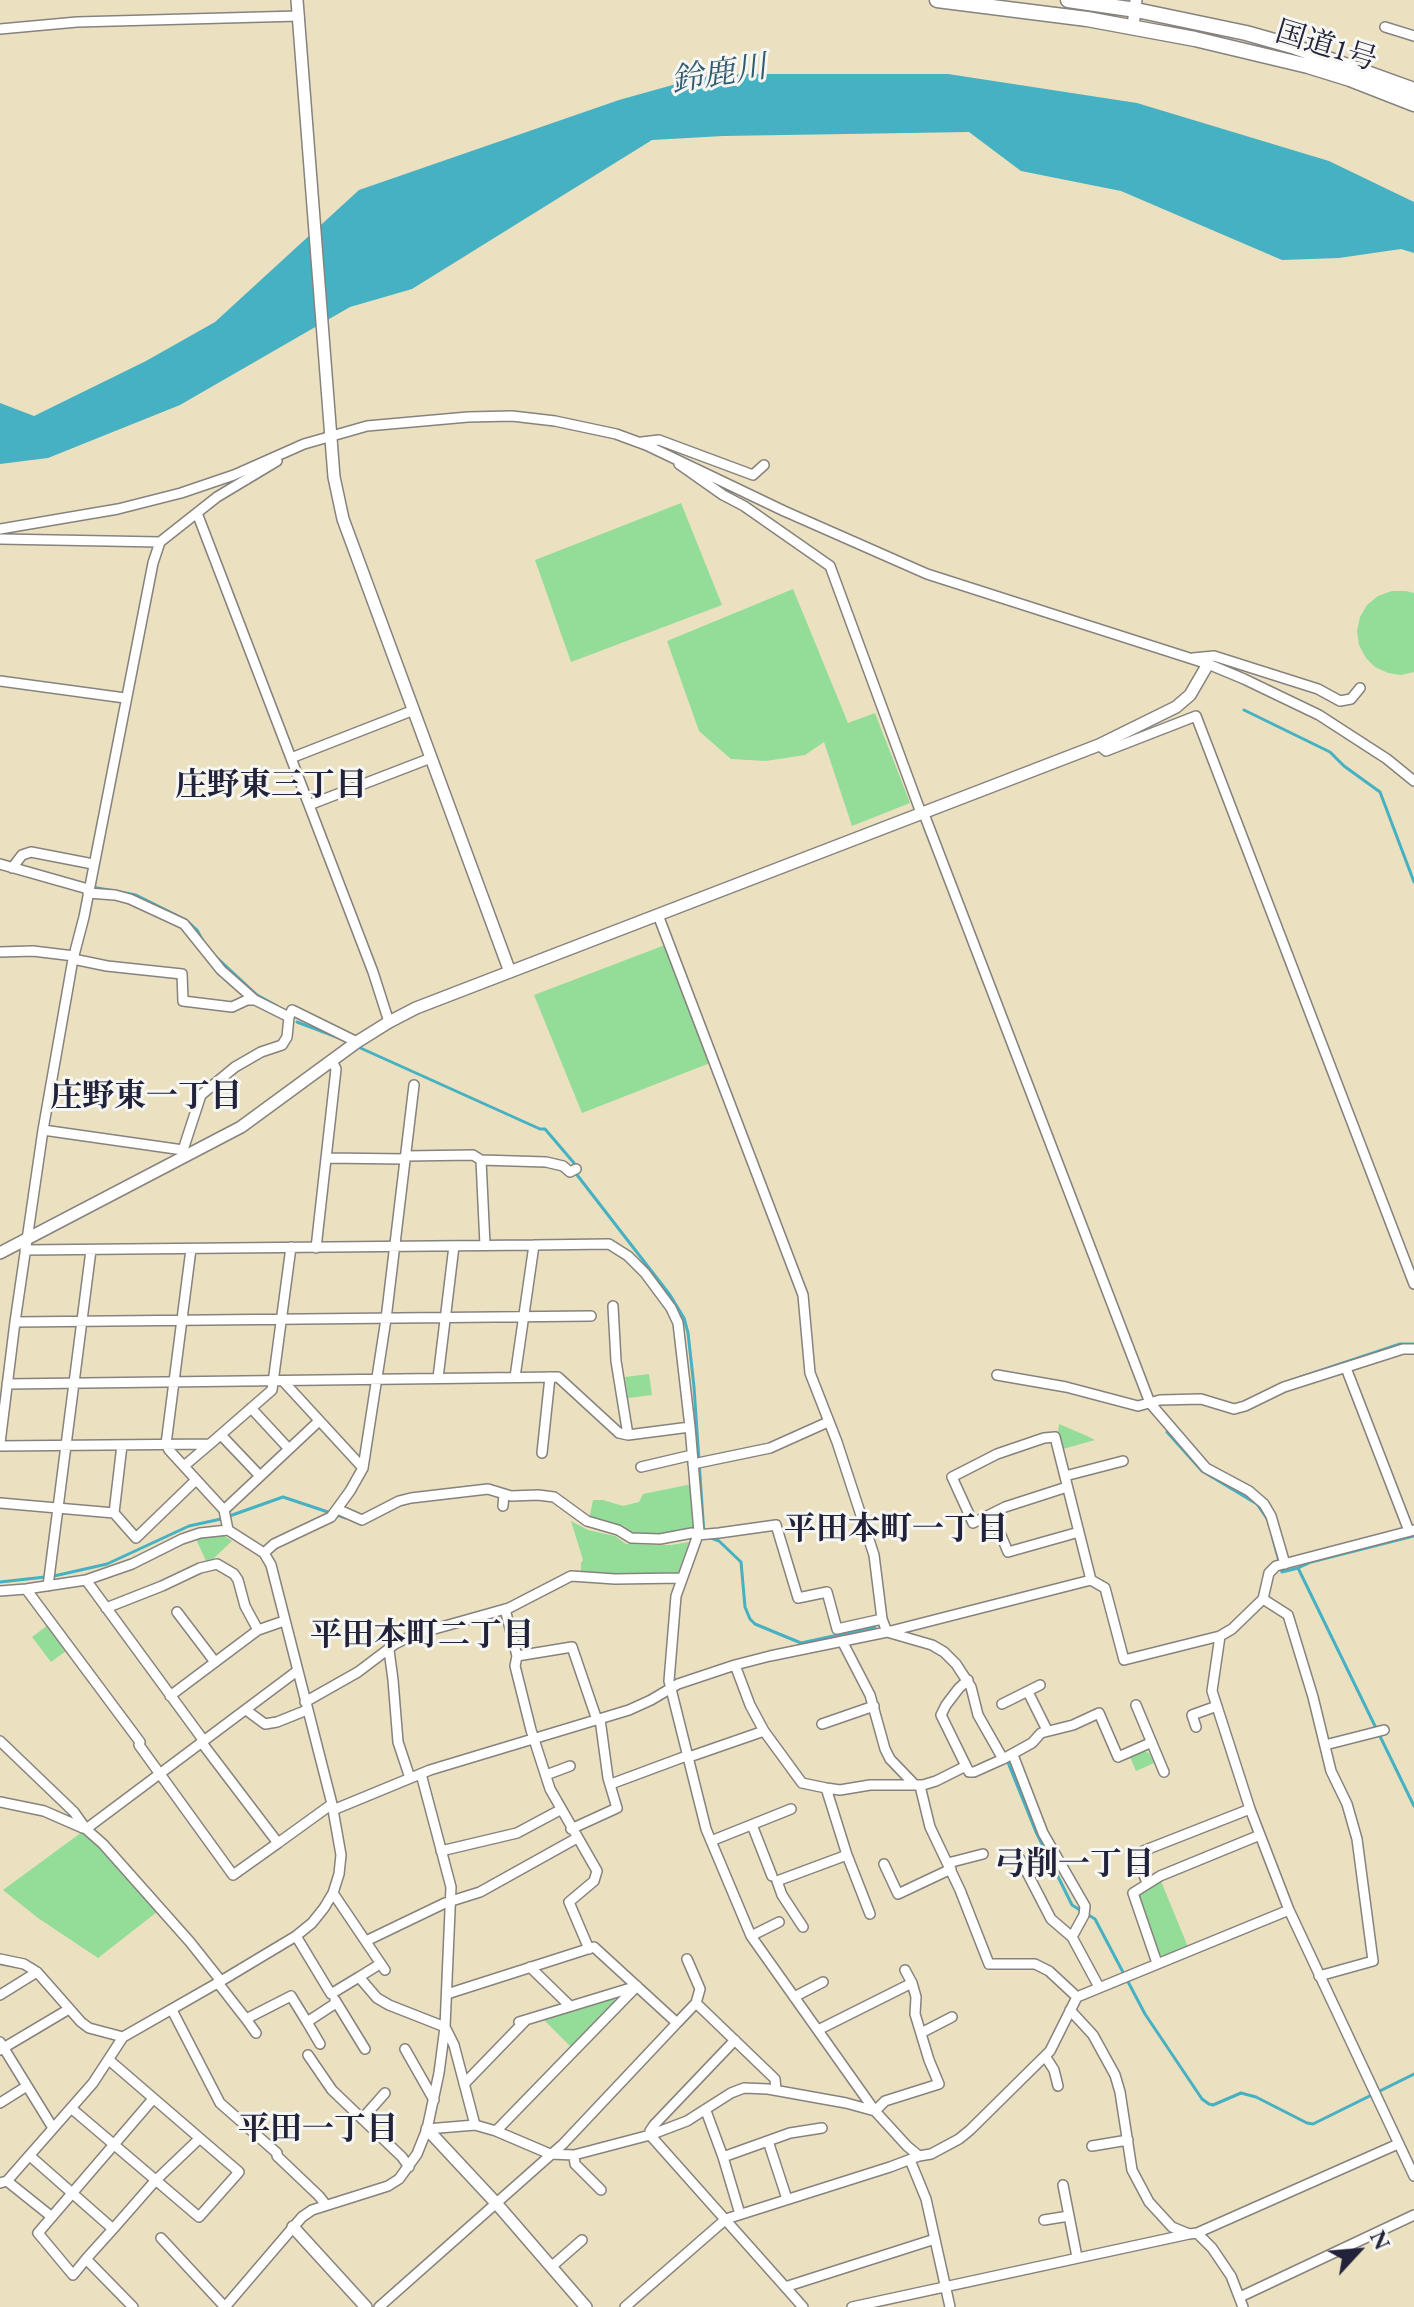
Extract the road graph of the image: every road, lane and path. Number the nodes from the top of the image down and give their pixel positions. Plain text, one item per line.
1 (297, 0) edge
2 (937, 0) edge
3 (1068, 0) edge
4 (1136, 5) edge
5 (299, 16) junction
6 (1133, 27) junction
7 (1385, 27) dead end
8 (0, 29) edge
9 (1414, 36) edge
10 (1414, 90) edge
11 (1414, 104) edge
12 (331, 435) junction
13 (638, 442) junction
14 (304, 444) junction
15 (673, 456) junction
16 (764, 465) dead end
17 (197, 513) junction
18 (0, 529) edge
19 (0, 539) edge
20 (160, 542) junction
21 (1190, 658) junction
22 (1208, 664) junction
23 (0, 681) edge
24 (1360, 688) dead end
25 (125, 698) junction
26 (414, 710) junction
27 (1099, 745) junction
28 (291, 758) junction
29 (431, 758) junction
30 (1414, 781) edge
31 (309, 805) junction
32 (923, 814) junction
33 (14, 863) junction
34 (0, 864) edge
35 (93, 864) junction
36 (88, 888) junction
37 (658, 915) junction
38 (0, 952) edge
39 (73, 958) junction
40 (510, 972) junction
41 (255, 1000) junction
42 (290, 1014) junction
43 (389, 1022) junction
44 (357, 1042) junction
45 (332, 1061) junction
46 (414, 1085) dead end
47 (43, 1130) junction
48 (185, 1153) junction
49 (327, 1158) junction
50 (405, 1158) junction
51 (481, 1160) junction
52 (573, 1171) dead end
53 (26, 1244) junction
54 (485, 1245) junction
55 (534, 1245) junction
56 (454, 1246) junction
57 (291, 1247) junction
58 (394, 1247) junction
59 (316, 1248) junction
60 (191, 1249) junction
61 (91, 1250) junction
62 (0, 1253) edge
63 (1414, 1284) edge
64 (613, 1306) dead end
65 (591, 1316) dead end
66 (446, 1317) junction
67 (523, 1317) junction
68 (282, 1319) junction
69 (386, 1319) junction
70 (183, 1320) junction
71 (15, 1322) junction
72 (82, 1322) junction
73 (1414, 1349) edge
74 (1346, 1368) junction
75 (997, 1375) dead end
76 (515, 1377) junction
77 (550, 1377) junction
78 (438, 1378) junction
79 (378, 1379) junction
80 (279, 1381) junction
81 (174, 1382) junction
82 (7, 1384) junction
83 (74, 1384) junction
84 (1150, 1403) junction
85 (2, 1408) edge
86 (251, 1408) junction
87 (319, 1421) junction
88 (828, 1422) junction
89 (690, 1427) junction
90 (221, 1435) junction
91 (628, 1435) junction
92 (0, 1444) edge
93 (166, 1444) junction
94 (210, 1444) junction
95 (122, 1445) junction
96 (66, 1446) junction
97 (289, 1449) junction
98 (542, 1453) dead end
99 (696, 1461) junction
100 (1123, 1461) dead end
101 (184, 1466) junction
102 (641, 1467) dead end
103 (363, 1468) junction
104 (260, 1476) junction
105 (1065, 1476) junction
106 (196, 1480) junction
107 (1067, 1487) junction
108 (504, 1494) junction
109 (0, 1503) edge
110 (503, 1506) dead end
111 (58, 1507) junction
112 (224, 1512) junction
113 (114, 1513) junction
114 (334, 1513) junction
115 (992, 1514) junction
116 (228, 1528) junction
117 (1412, 1531) edge
118 (1079, 1532) junction
119 (702, 1534) junction
120 (264, 1553) junction
121 (1280, 1565) junction
122 (681, 1578) junction
123 (86, 1580) junction
124 (1091, 1580) junction
125 (48, 1586) junction
126 (26, 1589) junction
127 (0, 1591) edge
128 (1263, 1599) junction
129 (106, 1608) junction
130 (505, 1609) junction
131 (177, 1612) dead end
132 (882, 1619) junction
133 (284, 1621) junction
134 (258, 1630) junction
135 (887, 1632) junction
136 (1220, 1636) junction
137 (842, 1641) junction
138 (389, 1650) junction
139 (517, 1656) junction
140 (215, 1662) junction
141 (735, 1665) junction
142 (297, 1671) junction
143 (968, 1680) junction
144 (1040, 1685) dead end
145 (672, 1689) junction
146 (1028, 1692) junction
147 (170, 1696) junction
148 (1002, 1704) dead end
149 (1136, 1705) dead end
150 (306, 1706) junction
151 (874, 1706) junction
152 (1217, 1706) junction
153 (246, 1710) junction
154 (598, 1720) junction
155 (822, 1724) dead end
156 (1196, 1727) dead end
157 (1047, 1730) junction
158 (764, 1731) junction
159 (1379, 1731) dead end
160 (534, 1737) junction
161 (0, 1741) edge
162 (203, 1742) junction
163 (1150, 1743) junction
164 (1325, 1745) junction
165 (689, 1756) junction
166 (1008, 1757) junction
167 (570, 1766) dead end
168 (966, 1766) junction
169 (1164, 1772) dead end
170 (160, 1773) junction
171 (421, 1774) junction
172 (546, 1775) junction
173 (410, 1778) junction
174 (611, 1784) junction
175 (918, 1785) junction
176 (826, 1788) junction
177 (0, 1802) edge
178 (333, 1807) junction
179 (791, 1809) dead end
180 (1250, 1809) junction
181 (560, 1810) junction
182 (752, 1825) junction
183 (86, 1829) junction
184 (571, 1829) junction
185 (1260, 1835) junction
186 (577, 1838) junction
187 (711, 1841) junction
188 (278, 1843) junction
189 (441, 1851) junction
190 (983, 1854) dead end
191 (847, 1855) junction
192 (1020, 1859) dead end
193 (884, 1864) dead end
194 (949, 1866) junction
195 (772, 1876) dead end
196 (1147, 1883) junction
197 (333, 1893) junction
198 (450, 1903) junction
199 (1289, 1910) junction
200 (870, 1914) dead end
201 (779, 1922) dead end
202 (803, 1927) dead end
203 (296, 1936) junction
204 (751, 1936) junction
205 (1072, 1937) junction
206 (366, 1941) junction
207 (589, 1949) junction
208 (0, 1959) edge
209 (687, 1959) dead end
210 (1157, 1963) junction
211 (530, 1967) junction
212 (905, 1970) dead end
213 (37, 1972) junction
214 (1319, 1976) junction
215 (359, 1977) junction
216 (219, 1982) junction
217 (823, 1982) dead end
218 (912, 1983) junction
219 (637, 1986) junction
220 (1099, 1987) junction
221 (447, 1994) junction
222 (0, 1995) edge
223 (794, 1997) junction
224 (1077, 1997) junction
225 (334, 1998) junction
226 (696, 2003) junction
227 (570, 2006) junction
228 (69, 2009) junction
229 (172, 2010) junction
230 (1070, 2010) junction
231 (952, 2017) dead end
232 (246, 2019) junction
233 (307, 2022) junction
234 (677, 2023) junction
235 (445, 2027) junction
236 (818, 2030) junction
237 (256, 2033) dead end
238 (921, 2033) junction
239 (123, 2037) junction
240 (735, 2040) junction
241 (320, 2044) dead end
242 (1, 2047) edge
243 (365, 2049) dead end
244 (405, 2049) dead end
245 (308, 2055) dead end
246 (1045, 2056) junction
247 (109, 2060) junction
248 (464, 2084) junction
249 (27, 2086) junction
250 (1058, 2086) dead end
251 (776, 2090) junction
252 (385, 2093) dead end
253 (153, 2099) junction
254 (434, 2100) junction
255 (0, 2103) edge
256 (71, 2108) junction
257 (706, 2111) junction
258 (875, 2111) junction
259 (362, 2119) junction
260 (475, 2125) junction
261 (53, 2128) junction
262 (822, 2128) dead end
263 (427, 2129) junction
264 (496, 2131) junction
265 (650, 2135) junction
266 (199, 2139) junction
267 (1128, 2140) junction
268 (768, 2141) junction
269 (1398, 2144) junction
270 (114, 2146) junction
271 (1092, 2146) dead end
272 (550, 2154) junction
273 (574, 2155) junction
274 (30, 2156) junction
275 (723, 2157) junction
276 (914, 2158) junction
277 (409, 2167) junction
278 (1414, 2176) edge
279 (155, 2181) junction
280 (4, 2182) edge
281 (1063, 2185) dead end
282 (601, 2190) dead end
283 (73, 2193) junction
284 (787, 2199) junction
285 (496, 2203) junction
286 (326, 2205) junction
287 (740, 2214) junction
288 (1414, 2215) edge
289 (1069, 2216) junction
290 (52, 2217) junction
291 (726, 2219) junction
292 (1044, 2220) dead end
293 (293, 2227) junction
294 (113, 2229) junction
295 (1193, 2233) junction
296 (161, 2238) dead end
297 (935, 2239) junction
298 (582, 2240) dead end
299 (1077, 2257) junction
300 (86, 2259) junction
301 (551, 2267) junction
302 (785, 2287) junction
303 (946, 2287) junction
304 (1241, 2302) edge
305 (133, 2307) edge
306 (225, 2307) edge
307 (366, 2307) edge
308 (379, 2307) edge
309 (586, 2307) edge
310 (625, 2307) edge
311 (803, 2307) edge
312 (852, 2307) edge
313 (950, 2307) edge

1 - 5 street
2 - 6 highway, 国道1号
3 - 4 highway, 国道1号
4 - 6 street
4 - 10 highway, 国道1号
5 - 8 street
5 - 12 street
6 - 11 highway, 国道1号
7 - 9 street
12 - 13 street
12 - 14 street
12 - 26 street
13 - 15 street
13 - 16 street
14 - 17 street
14 - 18 street
15 - 21 street
15 - 32 street
17 - 20 street
17 - 28 street
19 - 20 street
20 - 25 street
21 - 22 street
21 - 24 street
22 - 27 street
22 - 30 street
23 - 25 street
25 - 35 street
26 - 28 street
26 - 29 street
27 - 32 street
27 - 63 street
28 - 31 street
29 - 31 street
29 - 40 street
31 - 43 street
32 - 37 street
32 - 84 street
33 - 34 street
33 - 35 street
33 - 36 street
35 - 36 street
36 - 39 street
36 - 41 street
37 - 40 street
37 - 88 street
38 - 39 street
39 - 41 street
39 - 47 street
40 - 43 street
41 - 42 street
42 - 44 street
42 - 48 street
43 - 44 street
44 - 45 street
45 - 48 street
45 - 49 street
46 - 50 street
47 - 48 street
47 - 53 street
48 - 53 street
49 - 50 street
49 - 59 street
50 - 51 street
50 - 58 street
51 - 52 street
51 - 54 street
53 - 61 street
53 - 62 street
53 - 71 street
54 - 55 street
54 - 56 street
55 - 67 street
55 - 89 street
56 - 58 street
56 - 66 street
57 - 59 street
57 - 60 street
57 - 68 street
58 - 59 street
58 - 69 street
60 - 61 street
60 - 70 street
61 - 72 street
64 - 91 street
65 - 67 street
66 - 67 street
66 - 69 street
66 - 78 street
67 - 76 street
68 - 69 street
68 - 70 street
68 - 80 street
69 - 79 street
70 - 72 street
70 - 81 street
71 - 72 street
71 - 82 street
72 - 83 street
73 - 74 street
74 - 84 street
74 - 117 street
75 - 84 street
76 - 77 street
76 - 78 street
77 - 91 street
77 - 98 street
78 - 79 street
79 - 80 street
79 - 103 street
80 - 81 street
80 - 86 street
80 - 87 street
81 - 83 street
81 - 93 street
82 - 83 street
82 - 85 street
83 - 96 street
84 - 121 street
85 - 92 street
86 - 90 street
86 - 97 street
87 - 97 street
87 - 103 street
88 - 99 street
88 - 132 street
89 - 91 street
89 - 99 street
90 - 94 street
90 - 104 street
92 - 96 street
93 - 94 street
93 - 95 street
93 - 101 street
94 - 101 street
95 - 96 street
95 - 113 street
96 - 111 street
97 - 104 street
99 - 102 street
99 - 119 street
100 - 105 street
101 - 106 street
103 - 114 street
104 - 112 street
105 - 107 street
105 - 115 street
106 - 112 street
106 - 113 street
107 - 115 street
107 - 118 street
108 - 110 street
108 - 114 street
108 - 119 street
109 - 111 street
111 - 113 street
111 - 125 street
112 - 116 street
114 - 120 street
115 - 118 street
116 - 120 street
116 - 123 street
117 - 121 street
118 - 124 street
119 - 122 street
119 - 132 street
120 - 133 street
121 - 128 street
122 - 130 street
122 - 145 street
123 - 125 street
123 - 129 street
124 - 135 street
124 - 136 street
125 - 126 street
126 - 127 street
126 - 170 street
128 - 136 street
128 - 164 street
129 - 134 street
129 - 147 street
130 - 138 street
130 - 139 street
131 - 140 street
132 - 135 street
133 - 134 street
133 - 142 street
134 - 140 street
135 - 137 street
135 - 143 street
136 - 152 street
137 - 141 street
137 - 151 street
138 - 150 street
138 - 173 street
139 - 154 street
139 - 160 street
140 - 147 street
141 - 145 street
141 - 158 street
142 - 150 street
142 - 153 street
143 - 166 street
143 - 168 street
144 - 146 street
145 - 154 street
145 - 165 street
146 - 148 street
146 - 157 street
147 - 162 street
149 - 163 street
150 - 153 street
150 - 178 street
151 - 155 street
151 - 175 street
152 - 156 street
152 - 180 street
153 - 162 street
154 - 160 street
154 - 174 street
157 - 163 street
157 - 166 street
158 - 165 street
158 - 176 street
159 - 164 street
160 - 171 street
160 - 172 street
161 - 183 street
162 - 170 street
162 - 188 street
163 - 169 street
164 - 214 street
165 - 174 street
165 - 187 street
166 - 168 street
166 - 205 street
167 - 172 street
168 - 175 street
170 - 183 street
170 - 188 street
171 - 173 street
171 - 189 street
172 - 181 street
173 - 178 street
174 - 184 street
175 - 176 street
175 - 194 street
176 - 191 street
177 - 183 street
178 - 188 street
178 - 197 street
179 - 182 street
180 - 185 street
180 - 196 street
181 - 184 street
181 - 189 street
182 - 187 street
182 - 195 street
183 - 216 street
184 - 186 street
185 - 196 street
185 - 199 street
186 - 198 street
186 - 207 street
187 - 204 street
189 - 198 street
190 - 194 street
191 - 200 street
191 - 202 street
192 - 205 street
193 - 194 street
194 - 224 street
196 - 210 street
197 - 203 street
197 - 206 street
198 - 206 street
198 - 221 street
199 - 210 street
199 - 214 street
201 - 204 street
203 - 216 street
203 - 225 street
204 - 223 street
205 - 220 street
206 - 215 street
207 - 211 street
207 - 219 street
208 - 213 street
209 - 226 street
210 - 220 street
211 - 221 street
211 - 227 street
212 - 218 street
213 - 222 street
213 - 228 street
214 - 269 street
215 - 225 street
215 - 235 street
216 - 229 street
216 - 232 street
217 - 223 street
218 - 236 street
218 - 238 street
219 - 227 street
219 - 234 street
219 - 264 street
220 - 224 street
221 - 235 street
223 - 236 street
224 - 230 street
225 - 233 street
225 - 243 street
226 - 234 street
226 - 240 street
227 - 248 street
228 - 239 street
228 - 242 street
229 - 239 street
229 - 286 street
230 - 246 street
230 - 267 street
231 - 238 street
232 - 233 street
232 - 237 street
233 - 241 street
234 - 272 street
235 - 248 street
235 - 254 street
236 - 258 street
238 - 258 street
239 - 247 street
240 - 251 street
240 - 265 street
242 - 249 street
244 - 254 street
245 - 259 street
246 - 250 street
246 - 276 street
247 - 253 street
247 - 256 street
248 - 260 street
249 - 255 street
249 - 261 street
251 - 257 street
251 - 258 street
252 - 259 street
253 - 266 street
253 - 270 street
254 - 263 street
256 - 261 street
256 - 270 street
257 - 265 street
257 - 275 street
258 - 276 street
259 - 277 street
260 - 263 street
260 - 264 street
261 - 274 street
262 - 268 street
263 - 277 street
263 - 285 street
264 - 272 street
265 - 273 street
265 - 291 street
266 - 279 street
266 - 279 street
267 - 271 street
267 - 295 street
268 - 275 street
268 - 284 street
269 - 278 street
269 - 295 street
270 - 279 street
270 - 283 street
272 - 273 street
272 - 285 street
273 - 282 street
274 - 280 street
274 - 283 street
275 - 287 street
276 - 284 street
276 - 297 street
277 - 286 street
279 - 294 street
280 - 290 street
281 - 289 street
283 - 290 street
283 - 294 street
284 - 287 street
285 - 301 street
285 - 308 street
286 - 293 street
287 - 291 street
288 - 304 street
289 - 292 street
289 - 299 street
290 - 300 street
291 - 302 street
291 - 310 street
293 - 306 street
293 - 307 street
294 - 300 street
295 - 299 street
295 - 304 street
296 - 306 street
297 - 302 street
297 - 303 street
298 - 301 street
299 - 303 street
300 - 305 street
301 - 309 street
302 - 311 street
303 - 312 street
303 - 313 street

